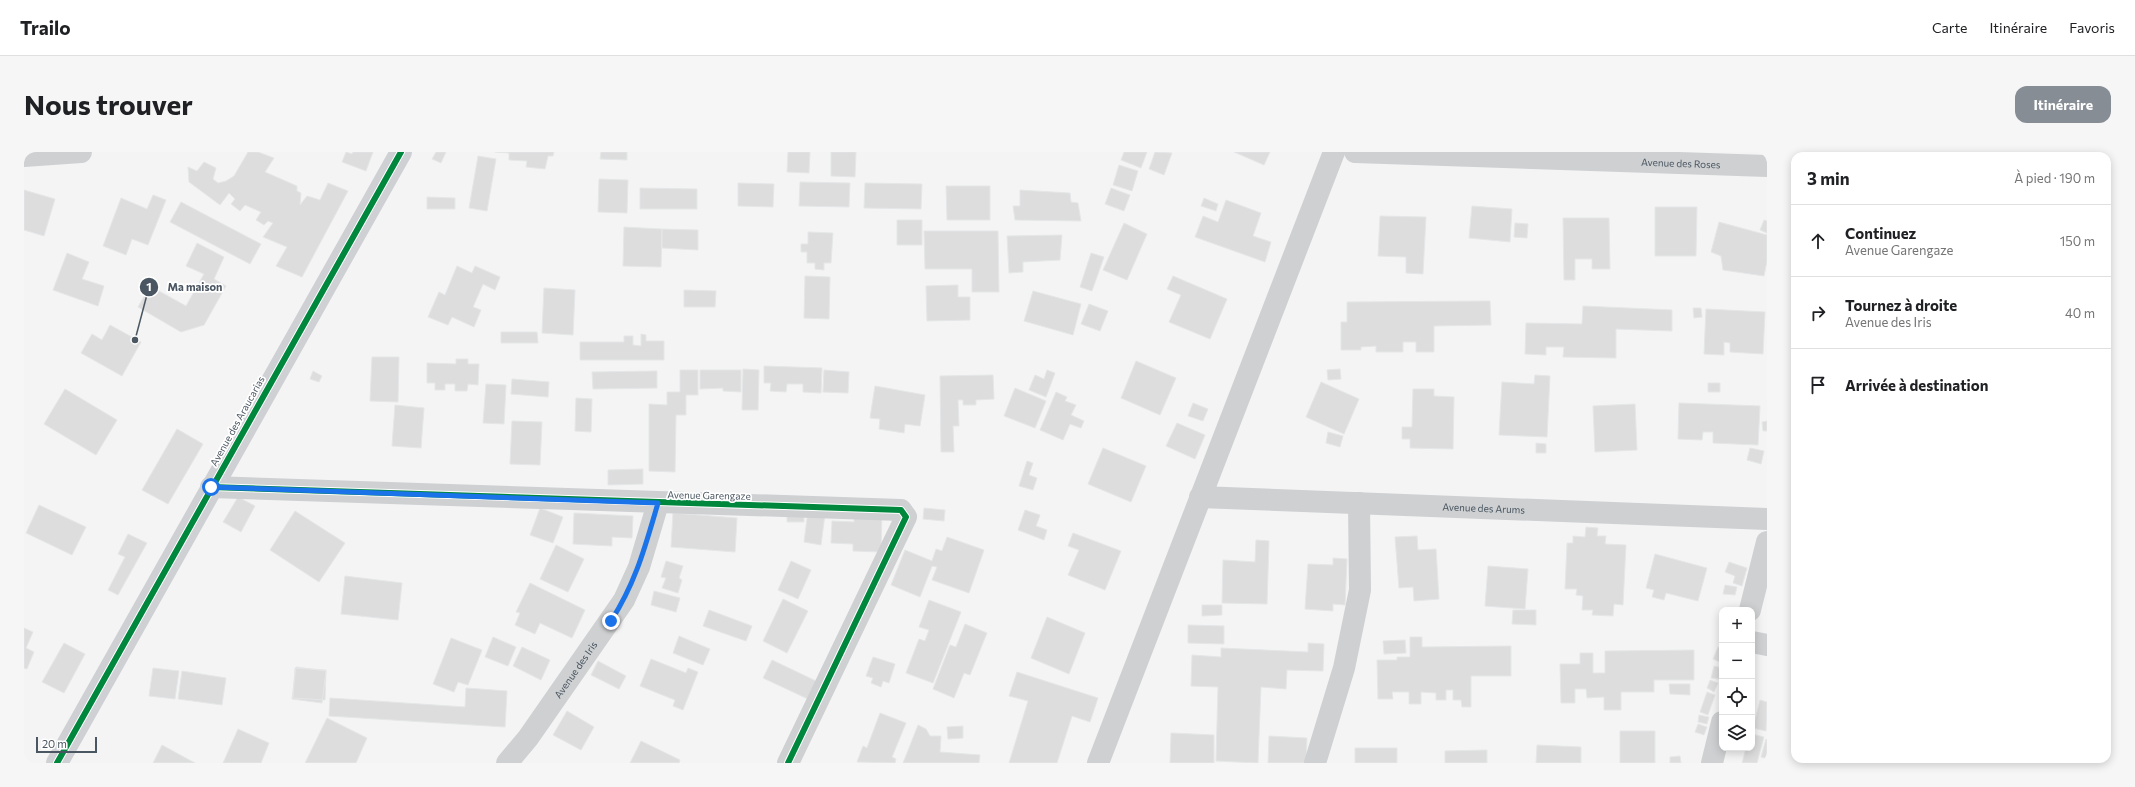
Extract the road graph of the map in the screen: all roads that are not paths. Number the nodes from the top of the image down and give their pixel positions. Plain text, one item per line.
1 (81, 152) edge
2 (401, 152) edge
3 (1334, 152) edge
4 (1354, 152) edge
5 (24, 156) edge
6 (1767, 166) edge
7 (211, 487) junction
8 (1200, 496) junction
9 (658, 503) junction
10 (1358, 503) junction
11 (1767, 519) edge
12 (1767, 542) edge
13 (1751, 607) edge
14 (1755, 643) edge
15 (1767, 645) edge
16 (1719, 734) edge
17 (57, 763) edge
18 (507, 763) edge
19 (788, 763) edge
20 (1098, 763) edge
21 (1315, 763) edge
22 (1712, 763) edge

1 - 5 street
2 - 7 street, Avenue des Araucarias
3 - 8 street
4 - 6 street, Avenue des Roses
7 - 9 street, Avenue Garengaze
7 - 17 street, Avenue des Araucarias
8 - 10 street, Avenue des Arums
8 - 20 street
9 - 18 street, Avenue des Iris
9 - 19 street, Avenue Garengaze
10 - 11 street, Avenue des Arums
10 - 21 street
12 - 13 street
14 - 15 street
16 - 22 street

